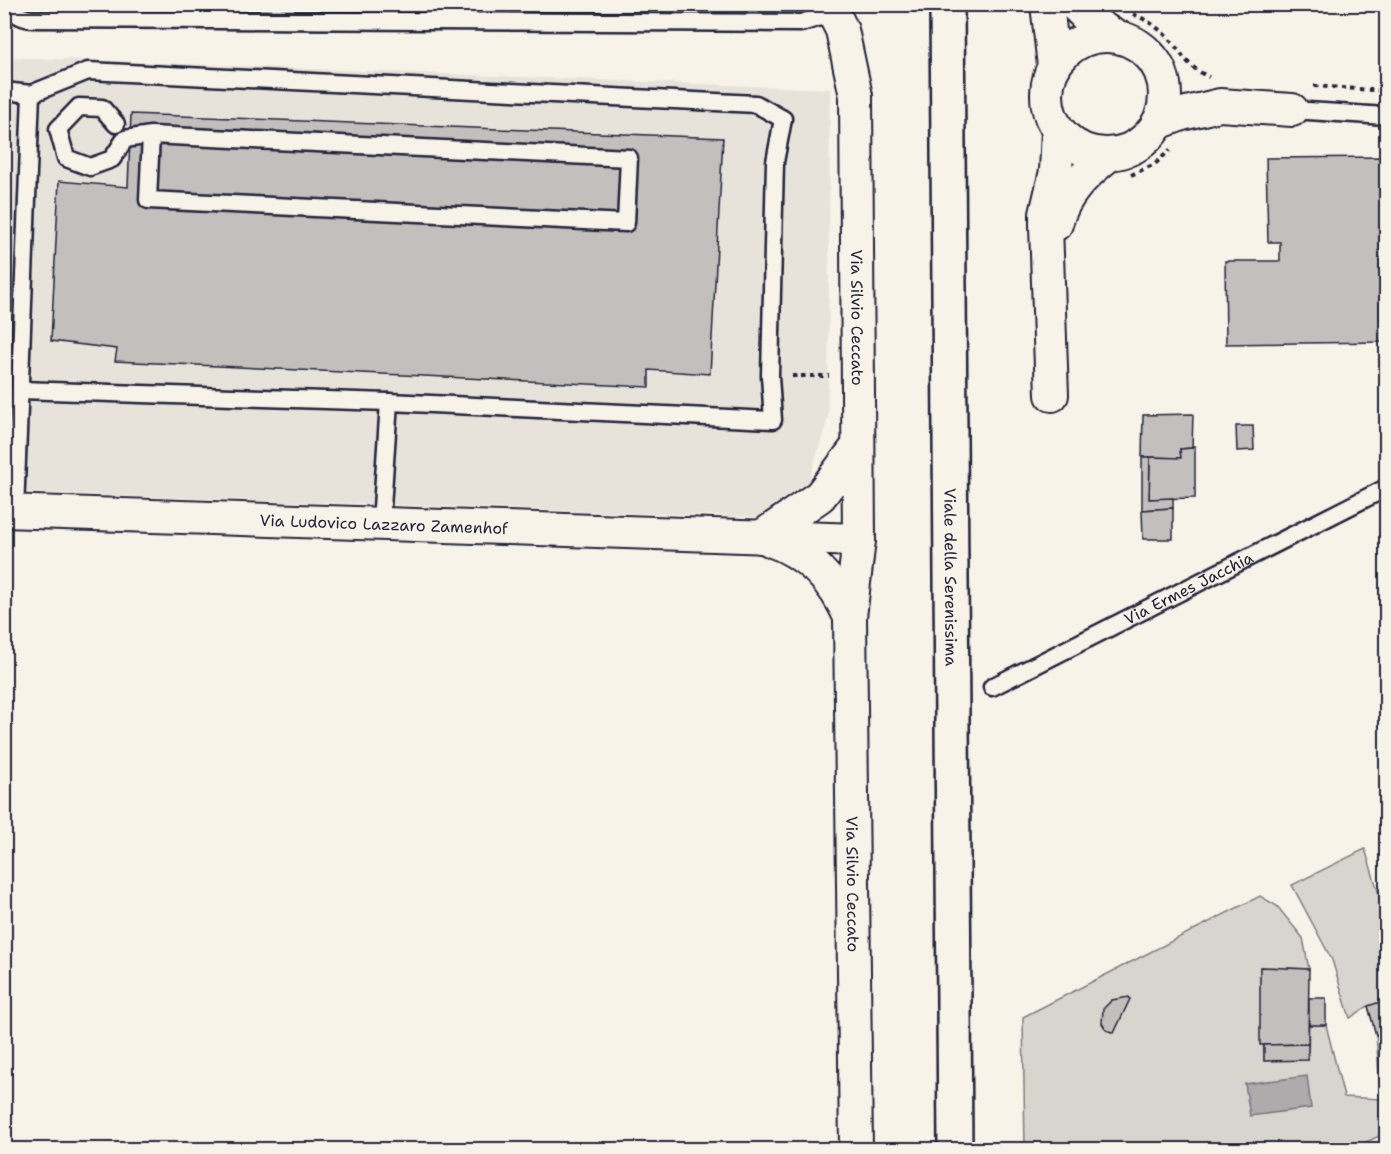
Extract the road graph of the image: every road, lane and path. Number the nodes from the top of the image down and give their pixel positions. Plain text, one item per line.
1 (947, 4) edge
2 (1047, 4) edge
3 (1074, 4) edge
4 (12, 8) edge
5 (831, 8) edge
6 (1119, 24) junction
7 (1054, 66) junction
8 (1162, 74) junction
9 (1314, 86) dead end
10 (1386, 90) edge
11 (4, 91) edge
12 (1216, 92) junction
13 (30, 94) junction
14 (1292, 110) joint
15 (1386, 116) edge
16 (116, 124) dead end
17 (1058, 130) junction
18 (1167, 134) junction
19 (151, 135) junction
20 (1117, 166) junction
21 (1048, 263) junction
22 (770, 376) junction
23 (857, 377) junction
24 (20, 390) junction
25 (1052, 395) dead end
26 (388, 402) junction
27 (858, 446) junction
28 (1386, 488) edge
29 (10, 511) edge
30 (381, 523) junction
31 (761, 537) junction
32 (859, 540) junction
33 (850, 617) junction
34 (992, 687) dead end
35 (855, 1149) edge
36 (955, 1149) edge

1 - 36 main road, Viale della Serenissima
2 - 7 street
3 - 6 street
4 - 5 lane
5 - 23 street, Via Silvio Ceccato
6 - 7 street
6 - 8 street
6 - 12 path
7 - 17 street
8 - 12 street
8 - 18 street
9 - 10 path
11 - 13 lane
12 - 14 street
12 - 18 street
13 - 22 lane
13 - 24 lane
14 - 15 lane
16 - 19 lane
17 - 20 street
17 - 21 street
18 - 20 street
18 - 20 path
19 - 19 lane
20 - 21 street
21 - 25 street
22 - 23 path
22 - 26 lane
23 - 27 street, Via Silvio Ceccato
24 - 26 lane
24 - 29 lane
26 - 30 lane
27 - 31 street
27 - 32 street, Via Silvio Ceccato
28 - 34 lane, Via Ermes Jacchia
29 - 30 street, Via Ludovico Lazzaro Zamenhof
30 - 31 street, Via Ludovico Lazzaro Zamenhof
31 - 32 street, Via Ludovico Lazzaro Zamenhof
31 - 33 street
32 - 33 street, Via Silvio Ceccato
33 - 35 street, Via Silvio Ceccato

